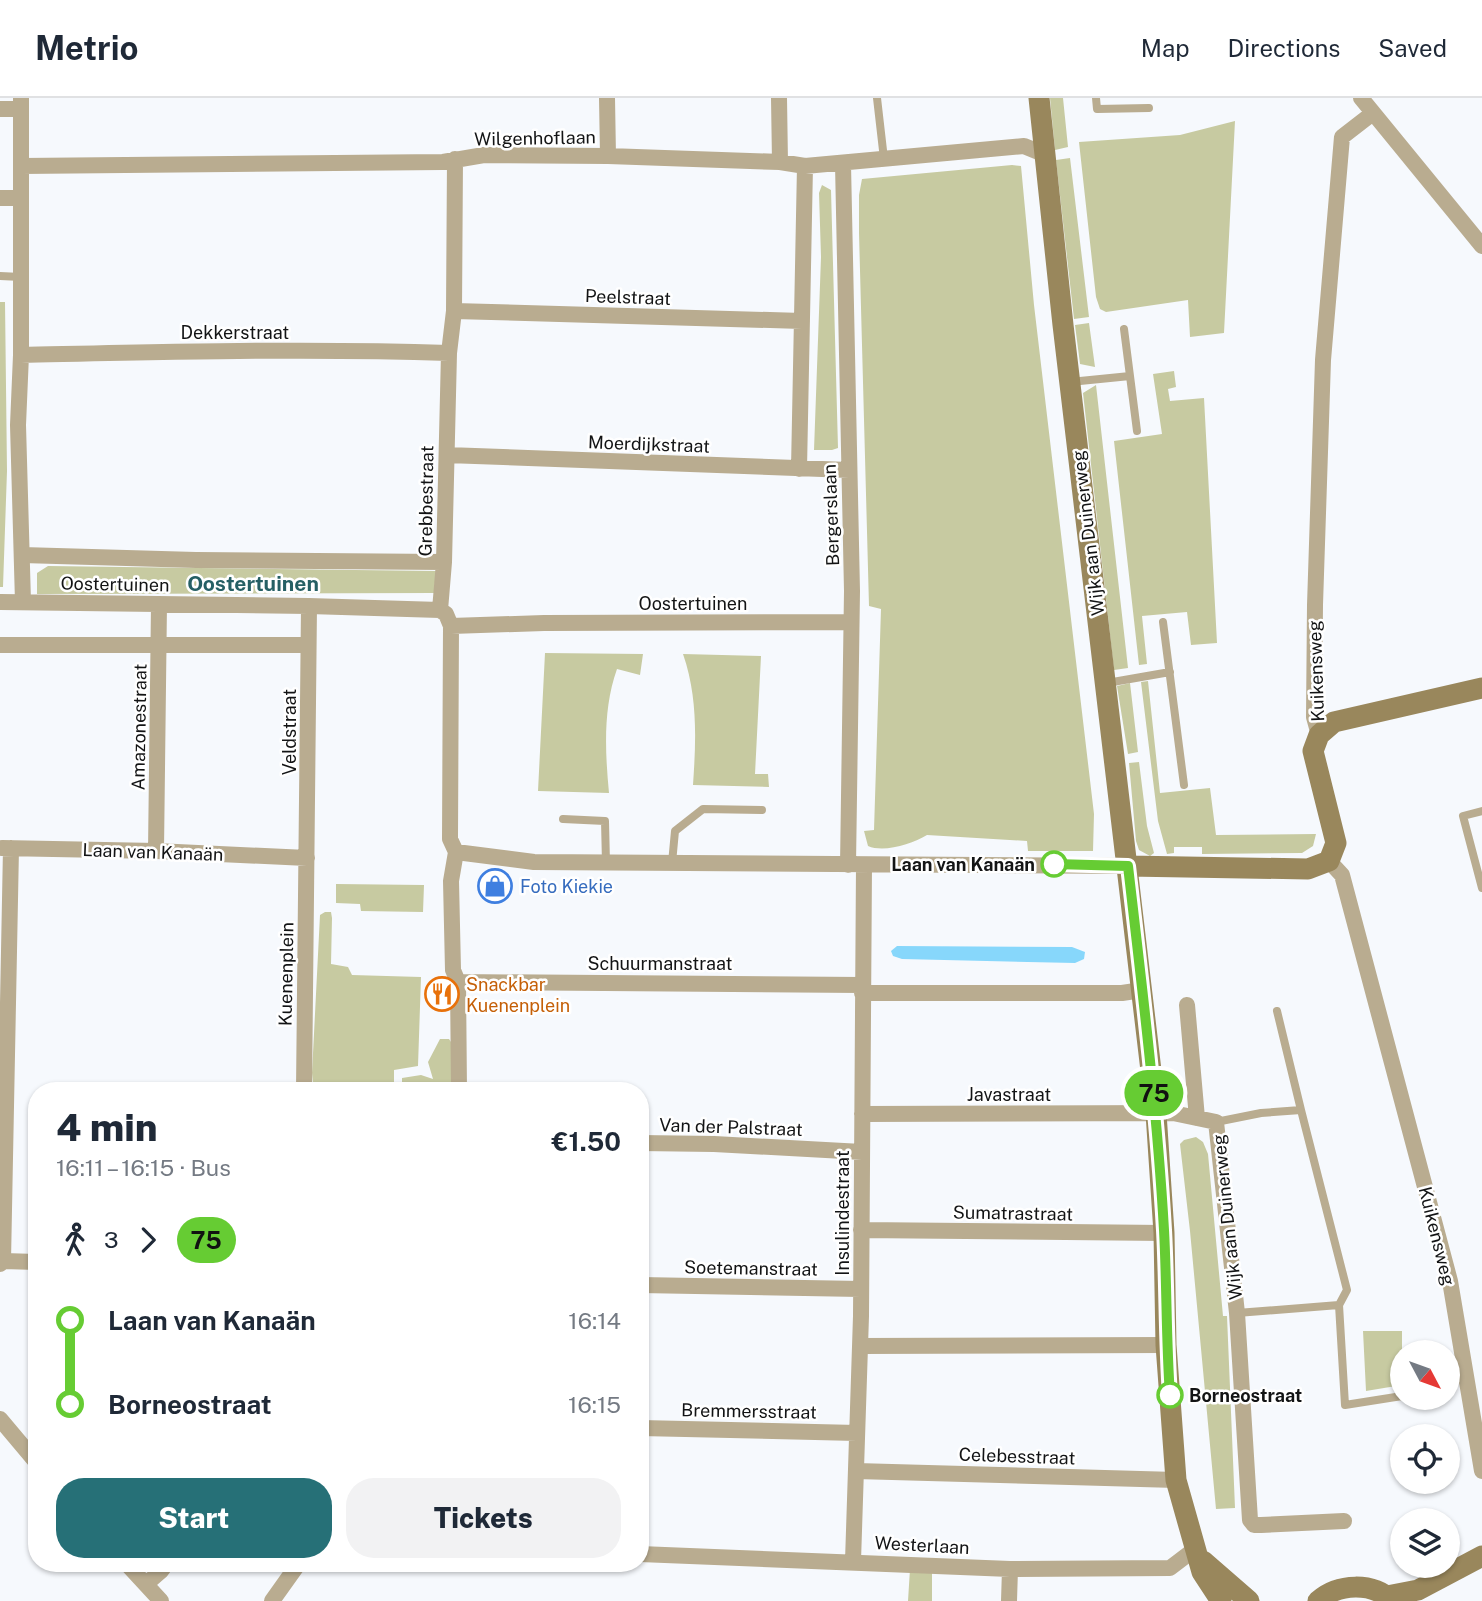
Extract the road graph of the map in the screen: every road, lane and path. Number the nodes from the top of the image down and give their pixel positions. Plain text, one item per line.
1 (607, 98) edge
2 (779, 98) edge
3 (877, 98) edge
4 (1039, 98) edge
5 (1096, 98) edge
6 (1361, 98) edge
7 (21, 104) edge
8 (1149, 108) dead end
9 (0, 109) edge
10 (1373, 113) junction
11 (1046, 155) junction
12 (608, 156) junction
13 (455, 159) junction
14 (884, 159) junction
15 (780, 162) junction
16 (843, 164) junction
17 (21, 166) junction
18 (805, 166) junction
19 (0, 198) edge
20 (21, 198) junction
21 (1482, 246) edge
22 (0, 276) edge
23 (21, 277) junction
24 (454, 311) junction
25 (802, 321) junction
26 (1124, 329) dead end
27 (449, 353) junction
28 (21, 355) junction
29 (1130, 376) junction
30 (1070, 382) junction
31 (1137, 431) dead end
32 (447, 455) junction
33 (799, 469) junction
34 (849, 470) junction
35 (22, 555) junction
36 (444, 562) junction
37 (23, 601) junction
38 (0, 603) edge
39 (159, 604) junction
40 (309, 606) junction
41 (440, 610) junction
42 (851, 622) junction
43 (1163, 622) dead end
44 (451, 626) junction
45 (0, 645) edge
46 (159, 645) junction
47 (308, 645) junction
48 (1170, 672) junction
49 (1106, 683) junction
50 (1482, 688) edge
51 (1319, 735) junction
52 (1184, 785) dead end
53 (762, 810) dead end
54 (1482, 811) edge
55 (563, 819) dead end
56 (453, 846) junction
57 (6, 848) edge
58 (156, 851) junction
59 (307, 858) junction
60 (1329, 861) junction
61 (606, 863) junction
62 (672, 863) junction
63 (856, 865) junction
64 (1128, 866) junction
65 (1482, 888) edge
66 (458, 982) junction
67 (862, 989) junction
68 (1142, 990) junction
69 (1187, 1004) dead end
70 (1277, 1011) dead end
71 (3, 1044) edge
72 (303, 1082) edge
73 (458, 1082) edge
74 (1301, 1110) junction
75 (1156, 1113) junction
76 (862, 1114) junction
77 (1197, 1118) junction
78 (1216, 1122) junction
79 (649, 1143) edge
80 (862, 1152) junction
81 (861, 1230) junction
82 (1164, 1233) junction
83 (28, 1262) edge
84 (1, 1263) edge
85 (649, 1285) edge
86 (861, 1289) junction
87 (1339, 1305) junction
88 (1237, 1313) junction
89 (1167, 1345) junction
90 (860, 1346) junction
91 (1390, 1398) edge
92 (0, 1419) edge
93 (649, 1428) edge
94 (857, 1433) junction
95 (28, 1452) edge
96 (856, 1471) junction
97 (1482, 1471) edge
98 (1177, 1480) junction
99 (1344, 1521) dead end
100 (1197, 1553) junction
101 (649, 1554) edge
102 (1482, 1556) edge
103 (853, 1561) junction
104 (1010, 1569) junction
105 (135, 1572) edge
106 (160, 1572) edge
107 (293, 1572) edge
108 (146, 1584) junction
109 (1390, 1599) edge
110 (161, 1601) edge
111 (272, 1601) edge
112 (1009, 1601) edge
113 (1221, 1601) edge
114 (1249, 1601) edge
115 (1318, 1601) edge

1 - 12 street
2 - 15 street
3 - 14 lane
4 - 11 main road, Wijk aan Duinerweg
5 - 8 lane
6 - 10 street
7 - 9 street
7 - 17 street
10 - 21 street
10 - 51 street, Kuikensweg
11 - 14 street, Wilgenhoflaan
11 - 30 main road, Wijk aan Duinerweg
12 - 13 street, Wilgenhoflaan
12 - 15 street, Wilgenhoflaan
13 - 17 street, Wilgenhoflaan
13 - 24 street, Grebbestraat
14 - 16 street, Wilgenhoflaan
15 - 18 street, Wilgenhoflaan
16 - 18 street, Wilgenhoflaan
16 - 34 street, Bergerslaan
17 - 20 street
18 - 25 street, Bergerslaan
19 - 20 street
20 - 23 street
22 - 23 lane
23 - 28 street
24 - 25 street, Peelstraat
24 - 27 street, Grebbestraat
25 - 33 street, Bergerslaan
26 - 29 lane
27 - 28 street, Dekkerstraat
27 - 32 street, Grebbestraat
28 - 35 street
29 - 30 lane
29 - 31 lane
30 - 49 main road, Wijk aan Duinerweg
32 - 33 street, Moerdijkstraat
32 - 36 street, Grebbestraat
33 - 34 street, Moerdijkstraat
34 - 42 street, Bergerslaan
35 - 36 street, Oostertuinen
35 - 37 street
36 - 41 street, Grebbestraat
37 - 38 street, Oostertuinen
37 - 39 street, Oostertuinen
39 - 40 street, Oostertuinen
39 - 46 street, Amazonestraat
40 - 41 street, Oostertuinen
40 - 47 street, Veldstraat
41 - 44 street
42 - 44 street, Oostertuinen
42 - 63 street, Bergerslaan
43 - 48 lane
44 - 56 street
45 - 46 street
46 - 47 street
46 - 58 street, Amazonestraat
47 - 59 street, Veldstraat
48 - 49 lane
48 - 52 lane
49 - 64 main road, Wijk aan Duinerweg
50 - 51 main road
51 - 60 main road, Kuikensweg
53 - 62 lane
54 - 65 lane
55 - 61 lane
56 - 61 street
56 - 66 street
57 - 58 street, Laan van Kanaän
57 - 71 street
58 - 59 street, Laan van Kanaän
59 - 72 street, Kuenenplein
60 - 64 main road
60 - 97 street, Kuikensweg
61 - 62 street
62 - 63 street
63 - 64 street
63 - 67 street, Insulindestraat
64 - 68 main road, Wijk aan Duinerweg
66 - 67 street, Schuurmanstraat
66 - 73 street
67 - 68 street, Schuurmanstraat
67 - 76 street, Insulindestraat
68 - 75 main road, Wijk aan Duinerweg
69 - 77 street, Wijk aan Duinerweg
70 - 74 lane
71 - 84 street
74 - 78 lane, Wijk aan Duinerweg
74 - 87 lane
75 - 76 street, Javastraat
75 - 77 street, Wijk aan Duinerweg
75 - 82 main road, Wijk aan Duinerweg
76 - 80 street, Insulindestraat
77 - 78 street, Wijk aan Duinerweg
78 - 88 street, Wijk aan Duinerweg
79 - 80 street, Van der Palstraat
80 - 81 street, Insulindestraat
81 - 82 street, Sumatrastraat
81 - 86 street, Insulindestraat
82 - 89 main road, Wijk aan Duinerweg
83 - 84 street
85 - 86 street, Soetemanstraat
86 - 90 street, Insulindestraat
87 - 88 lane, Wijk aan Duinerweg
87 - 91 lane
88 - 99 street, Wijk aan Duinerweg
89 - 90 street
89 - 98 main road, Wijk aan Duinerweg
90 - 94 street, Insulindestraat
92 - 95 street
93 - 94 street, Bremmersstraat
94 - 96 street, Insulindestraat
96 - 98 street, Celebesstraat
96 - 103 street, Insulindestraat
98 - 100 main road, Wijk aan Duinerweg
100 - 104 street, Westerlaan
100 - 113 main road, Wijk aan Duinerweg
100 - 114 main road
101 - 103 street, Westerlaan
102 - 109 main road
103 - 104 street, Westerlaan
104 - 112 street
105 - 108 street
106 - 108 street
107 - 111 street
108 - 110 street
109 - 115 main road

